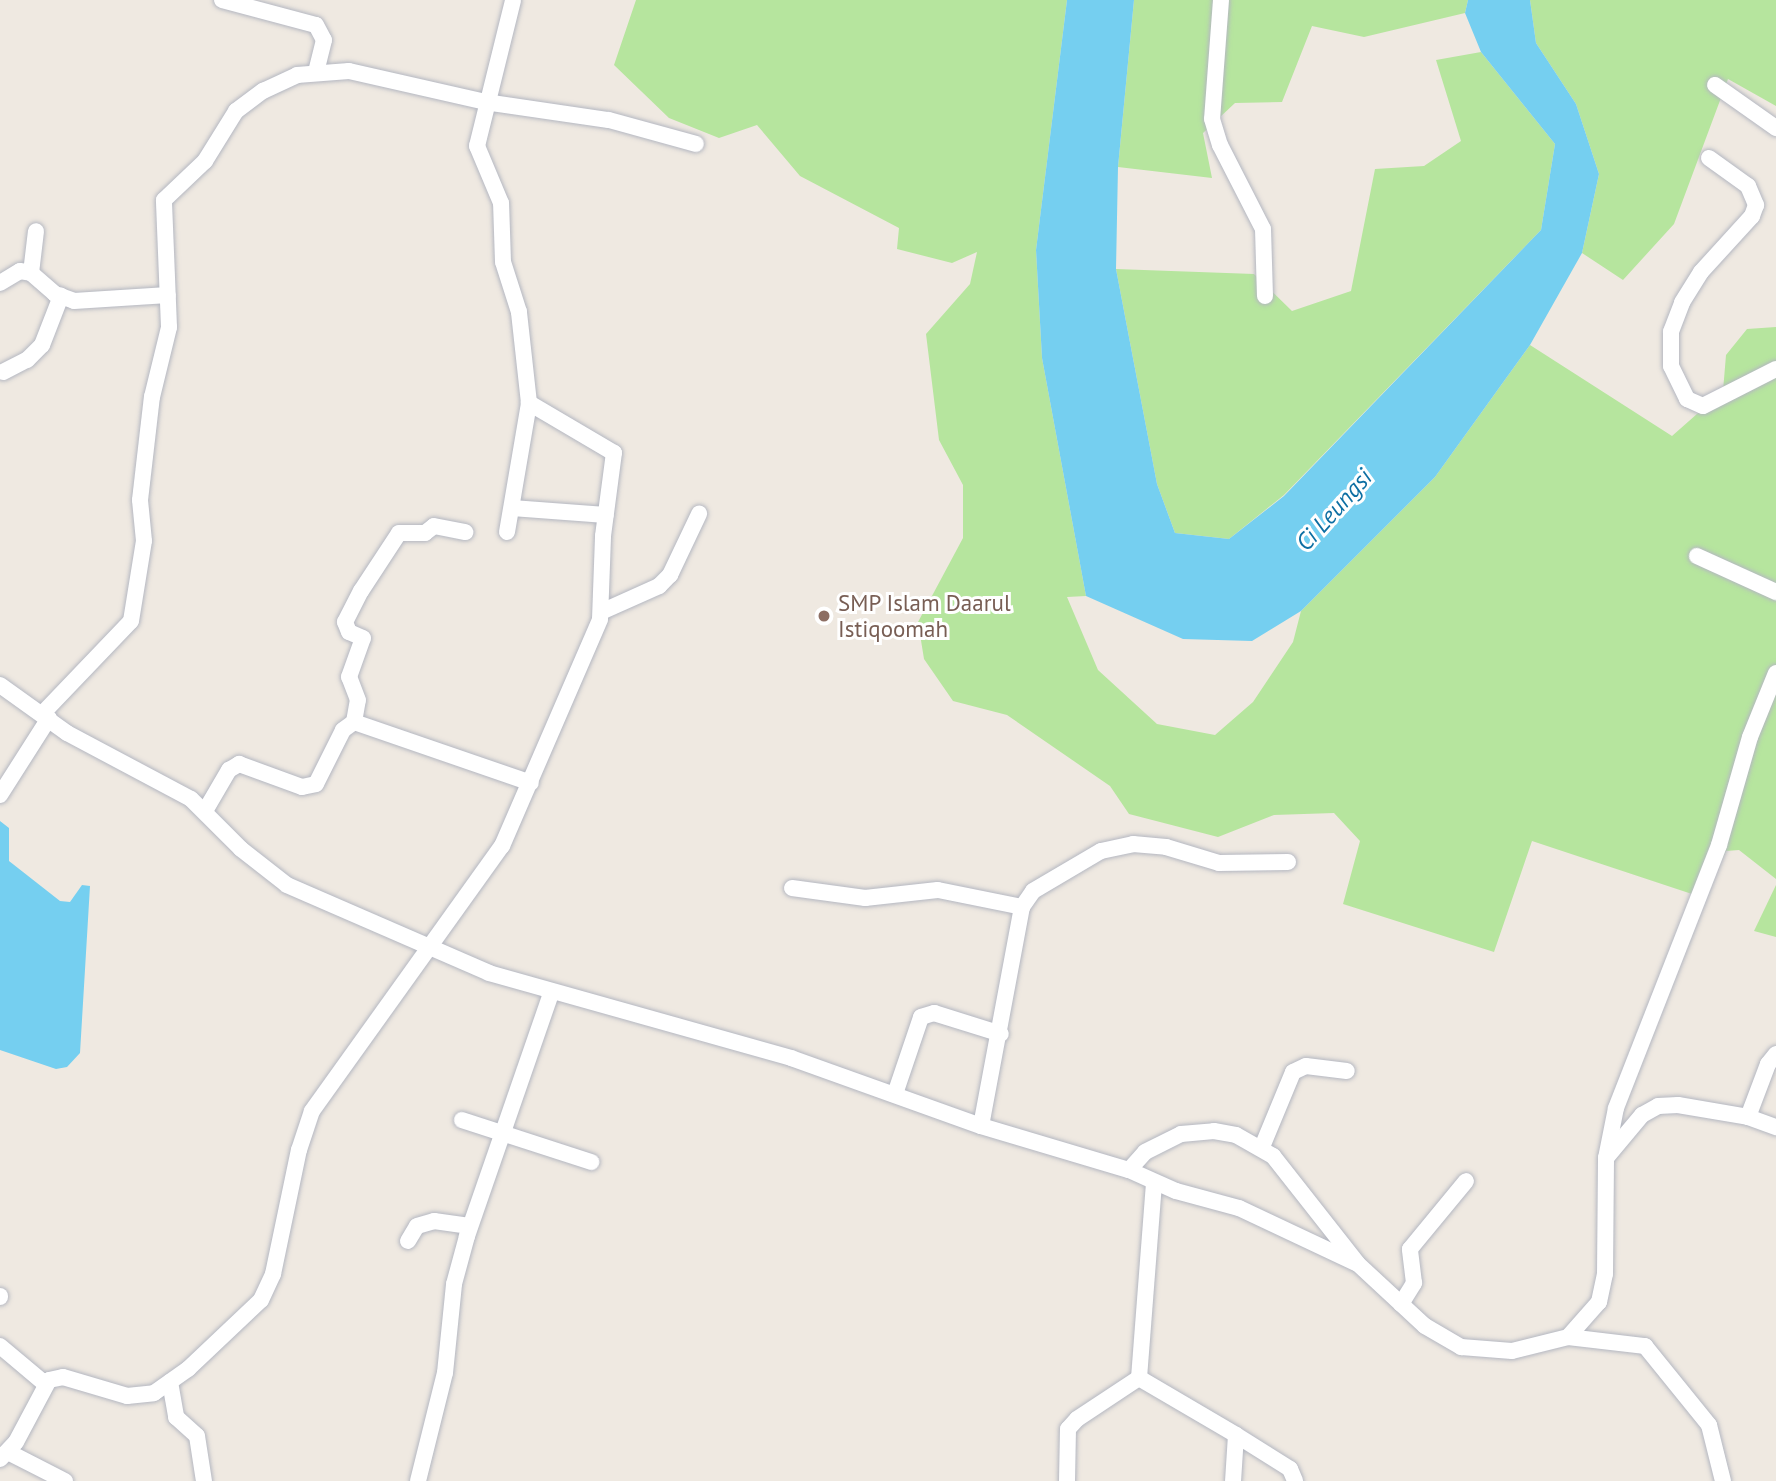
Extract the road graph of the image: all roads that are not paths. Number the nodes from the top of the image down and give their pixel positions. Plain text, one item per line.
1 (222, 0) edge
2 (513, 0) edge
3 (1225, 3) edge
4 (316, 72) junction
5 (1715, 85) dead end
6 (485, 102) junction
7 (1776, 128) edge
8 (696, 144) dead end
9 (1709, 158) dead end
10 (36, 231) dead end
11 (31, 273) junction
12 (0, 283) edge
13 (168, 295) junction
14 (61, 296) junction
15 (1265, 296) dead end
16 (1776, 369) edge
17 (3, 372) dead end
18 (528, 403) junction
19 (512, 508) junction
20 (699, 514) dead end
21 (606, 515) junction
22 (465, 532) dead end
23 (507, 532) dead end
24 (1697, 556) dead end
25 (1776, 592) edge
26 (601, 612) junction
27 (1776, 673) edge
28 (0, 684) edge
29 (46, 716) junction
30 (354, 722) junction
31 (531, 783) junction
32 (0, 794) edge
33 (205, 811) junction
34 (1288, 862) dead end
35 (792, 888) dead end
36 (1022, 907) junction
37 (431, 945) junction
38 (551, 993) junction
39 (1001, 1034) junction
40 (1776, 1054) edge
41 (1346, 1071) dead end
42 (895, 1094) junction
43 (1748, 1117) junction
44 (462, 1120) dead end
45 (981, 1126) junction
46 (1776, 1127) edge
47 (502, 1132) junction
48 (1262, 1147) junction
49 (1606, 1158) junction
50 (591, 1162) dead end
51 (1129, 1170) junction
52 (1466, 1181) dead end
53 (1154, 1183) junction
54 (470, 1226) junction
55 (408, 1241) dead end
56 (1358, 1264) junction
57 (1401, 1304) junction
58 (1568, 1337) junction
59 (0, 1346) edge
60 (1139, 1378) junction
61 (170, 1382) junction
62 (44, 1383) junction
63 (1236, 1435) junction
64 (4, 1456) edge
65 (65, 1481) edge
66 (204, 1481) edge
67 (418, 1481) edge
68 (1067, 1481) edge
69 (1233, 1481) edge
70 (1295, 1481) edge
71 (1723, 1481) edge

1 - 4 street
2 - 6 street
3 - 15 street
4 - 6 street
4 - 13 street
5 - 7 street
6 - 8 street
6 - 18 street
9 - 16 street
10 - 11 street
11 - 12 street
11 - 14 street
13 - 14 street
13 - 29 street
14 - 17 street
18 - 19 street
18 - 21 street
19 - 21 street
19 - 23 street
20 - 26 street
21 - 26 street
22 - 30 street
24 - 25 street
26 - 31 street
27 - 49 street
28 - 29 street
29 - 32 street
29 - 33 street
30 - 31 street
30 - 33 street
31 - 37 street
33 - 37 street
34 - 36 street
35 - 36 street
36 - 39 street
37 - 38 street
37 - 61 street
38 - 42 street
38 - 47 street
39 - 42 street
39 - 45 street
40 - 43 street
41 - 48 street
42 - 45 street
43 - 46 street
43 - 49 street
44 - 47 street
45 - 51 street
47 - 50 street
47 - 54 street
48 - 51 street
48 - 56 street
49 - 58 street
51 - 53 street
52 - 57 street
53 - 56 street
53 - 60 street
54 - 55 street
54 - 67 street
56 - 57 street
57 - 58 street
58 - 71 street
59 - 62 street
60 - 63 street
60 - 68 street
61 - 62 street
61 - 66 street
62 - 64 street
63 - 69 street
63 - 70 street
64 - 65 street

